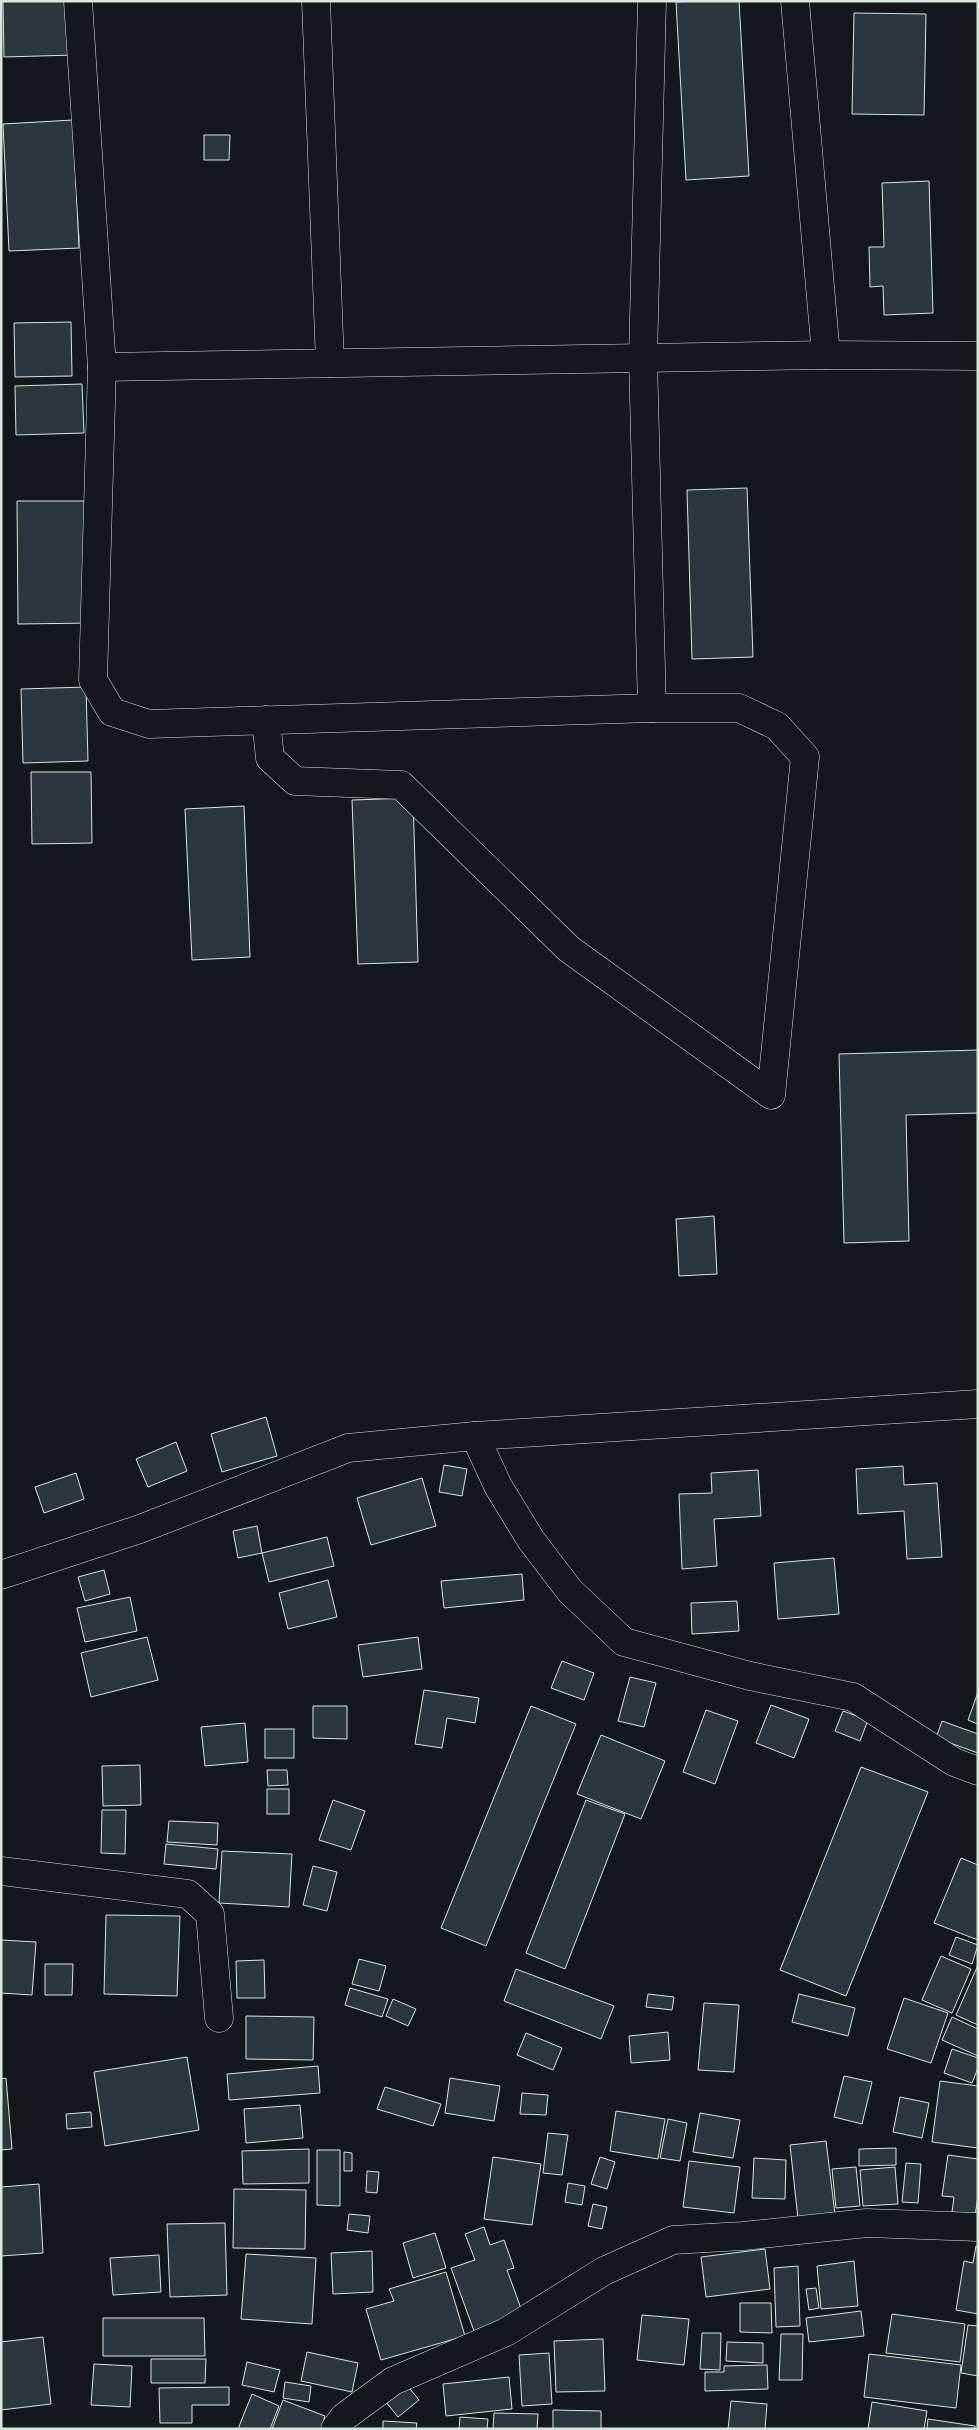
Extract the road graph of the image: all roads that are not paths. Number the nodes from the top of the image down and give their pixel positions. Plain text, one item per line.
1 (78, 1) edge
2 (316, 1) edge
3 (652, 1) edge
4 (795, 1) edge
5 (826, 356) junction
6 (978, 356) edge
7 (642, 358) junction
8 (330, 363) junction
9 (102, 367) junction
10 (652, 708) junction
11 (266, 720) junction
12 (978, 1404) edge
13 (475, 1436) junction
14 (1, 1575) edge
15 (978, 1771) edge
16 (1, 1871) edge
17 (219, 2018) dead end
18 (978, 2227) edge
19 (335, 2429) edge

1 - 9 street
2 - 8 street
3 - 7 street
4 - 5 street
5 - 6 street
5 - 7 street
7 - 8 street
7 - 10 street
8 - 9 street
9 - 11 street
10 - 11 street
10 - 11 street
12 - 13 street
13 - 14 street
13 - 15 street
16 - 17 street
18 - 19 street

